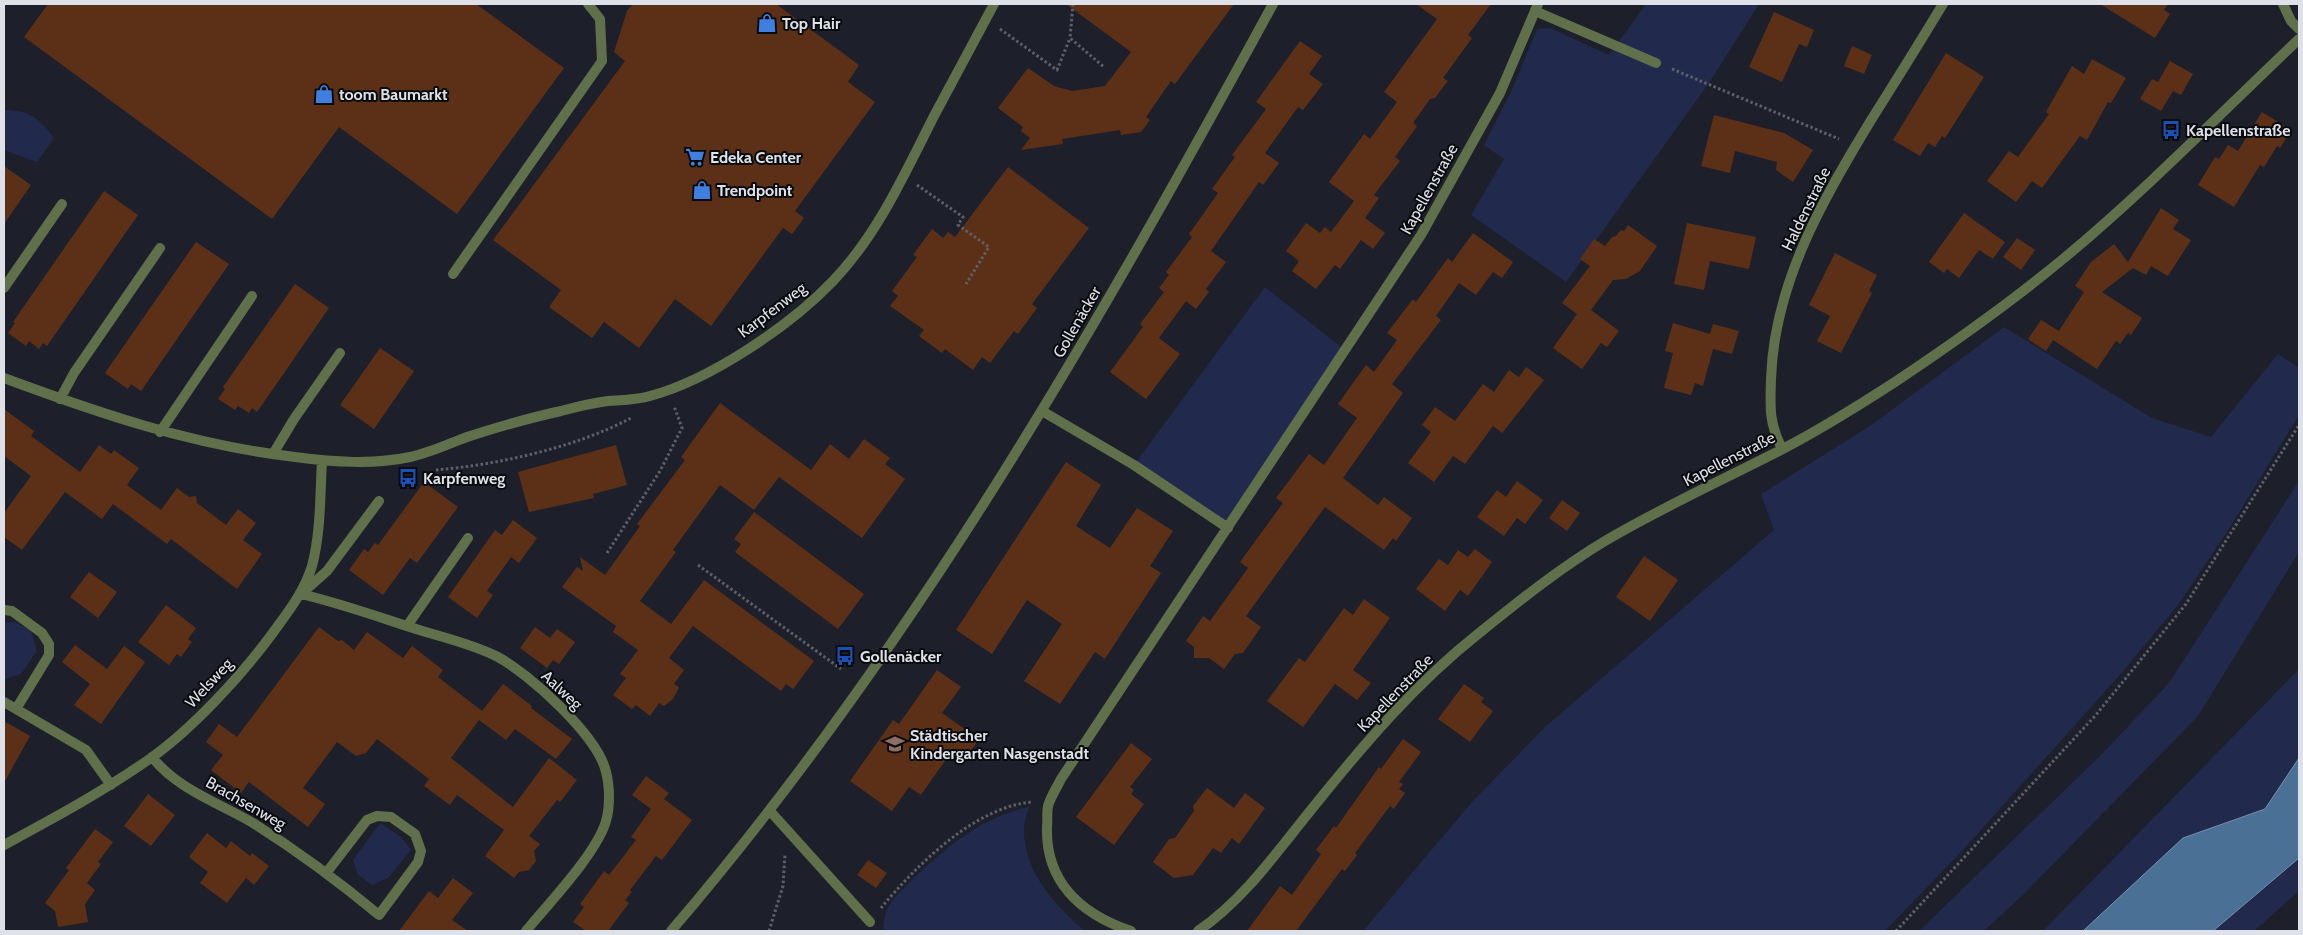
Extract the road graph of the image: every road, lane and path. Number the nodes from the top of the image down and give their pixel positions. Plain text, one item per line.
1 (588, 4) edge
2 (994, 4) edge
3 (1073, 4) edge
4 (1273, 4) edge
5 (1943, 4) edge
6 (2283, 4) edge
7 (1536, 7) edge
8 (2299, 29) edge
9 (1007, 34) dead end
10 (1070, 38) junction
11 (2299, 39) edge
12 (1656, 63) joint
13 (1104, 67) dead end
14 (1855, 147) junction
15 (926, 190) dead end
16 (62, 204) dead end
17 (160, 248) dead end
18 (453, 274) dead end
19 (966, 284) dead end
20 (4, 288) edge
21 (252, 296) dead end
22 (340, 353) dead end
23 (4, 378) edge
24 (667, 391) junction
25 (60, 399) junction
26 (1042, 411) junction
27 (635, 416) dead end
28 (2299, 425) edge
29 (160, 432) junction
30 (1782, 449) junction
31 (273, 454) junction
32 (408, 458) junction
33 (322, 460) junction
34 (379, 501) dead end
35 (1228, 528) junction
36 (468, 538) dead end
37 (607, 553) dead end
38 (698, 565) dead end
39 (301, 594) junction
40 (4, 610) edge
41 (407, 626) junction
42 (841, 669) dead end
43 (4, 702) edge
44 (16, 709) junction
45 (152, 757) junction
46 (111, 785) junction
47 (1048, 804) junction
48 (770, 811) junction
49 (786, 830) junction
50 (4, 844) edge
51 (327, 872) junction
52 (870, 922) joint
53 (526, 931) edge
54 (670, 931) edge
55 (769, 931) edge
56 (1131, 931) edge
57 (1198, 931) edge
58 (1896, 931) edge

1 - 18 street
2 - 24 street, Karpfenweg
3 - 10 path
4 - 26 street, Gollenäcker
5 - 14 street, Haldenstraße
6 - 8 street
7 - 12 street
7 - 35 street, Kapellenstraße
9 - 10 path
10 - 13 path
11 - 30 street, Kapellenstraße
12 - 14 path
14 - 30 street, Haldenstraße
15 - 19 path
16 - 20 street
17 - 25 street
21 - 29 street
22 - 31 street
23 - 25 street, Karpfenweg
24 - 32 street, Karpfenweg
24 - 37 path
25 - 29 street, Karpfenweg
26 - 35 street
26 - 48 street, Gollenäcker
27 - 32 path
28 - 58 path
29 - 31 street, Karpfenweg
30 - 57 street, Kapellenstraße
31 - 33 street, Karpfenweg
32 - 33 street, Karpfenweg
33 - 39 street, Welsweg
34 - 39 street
35 - 47 street, Kapellenstraße
36 - 41 street
38 - 42 path
39 - 41 street, Aalweg
39 - 45 street, Welsweg
40 - 44 street
41 - 53 street, Aalweg
43 - 44 street
44 - 46 street
45 - 46 street, Welsweg
45 - 51 street, Brachsenweg
46 - 50 street, Welsweg
47 - 52 path
47 - 56 street, Kapellenstraße
48 - 49 street
48 - 54 street, Gollenäcker
49 - 52 street
49 - 55 path
51 - 51 street, Brachsenweg

